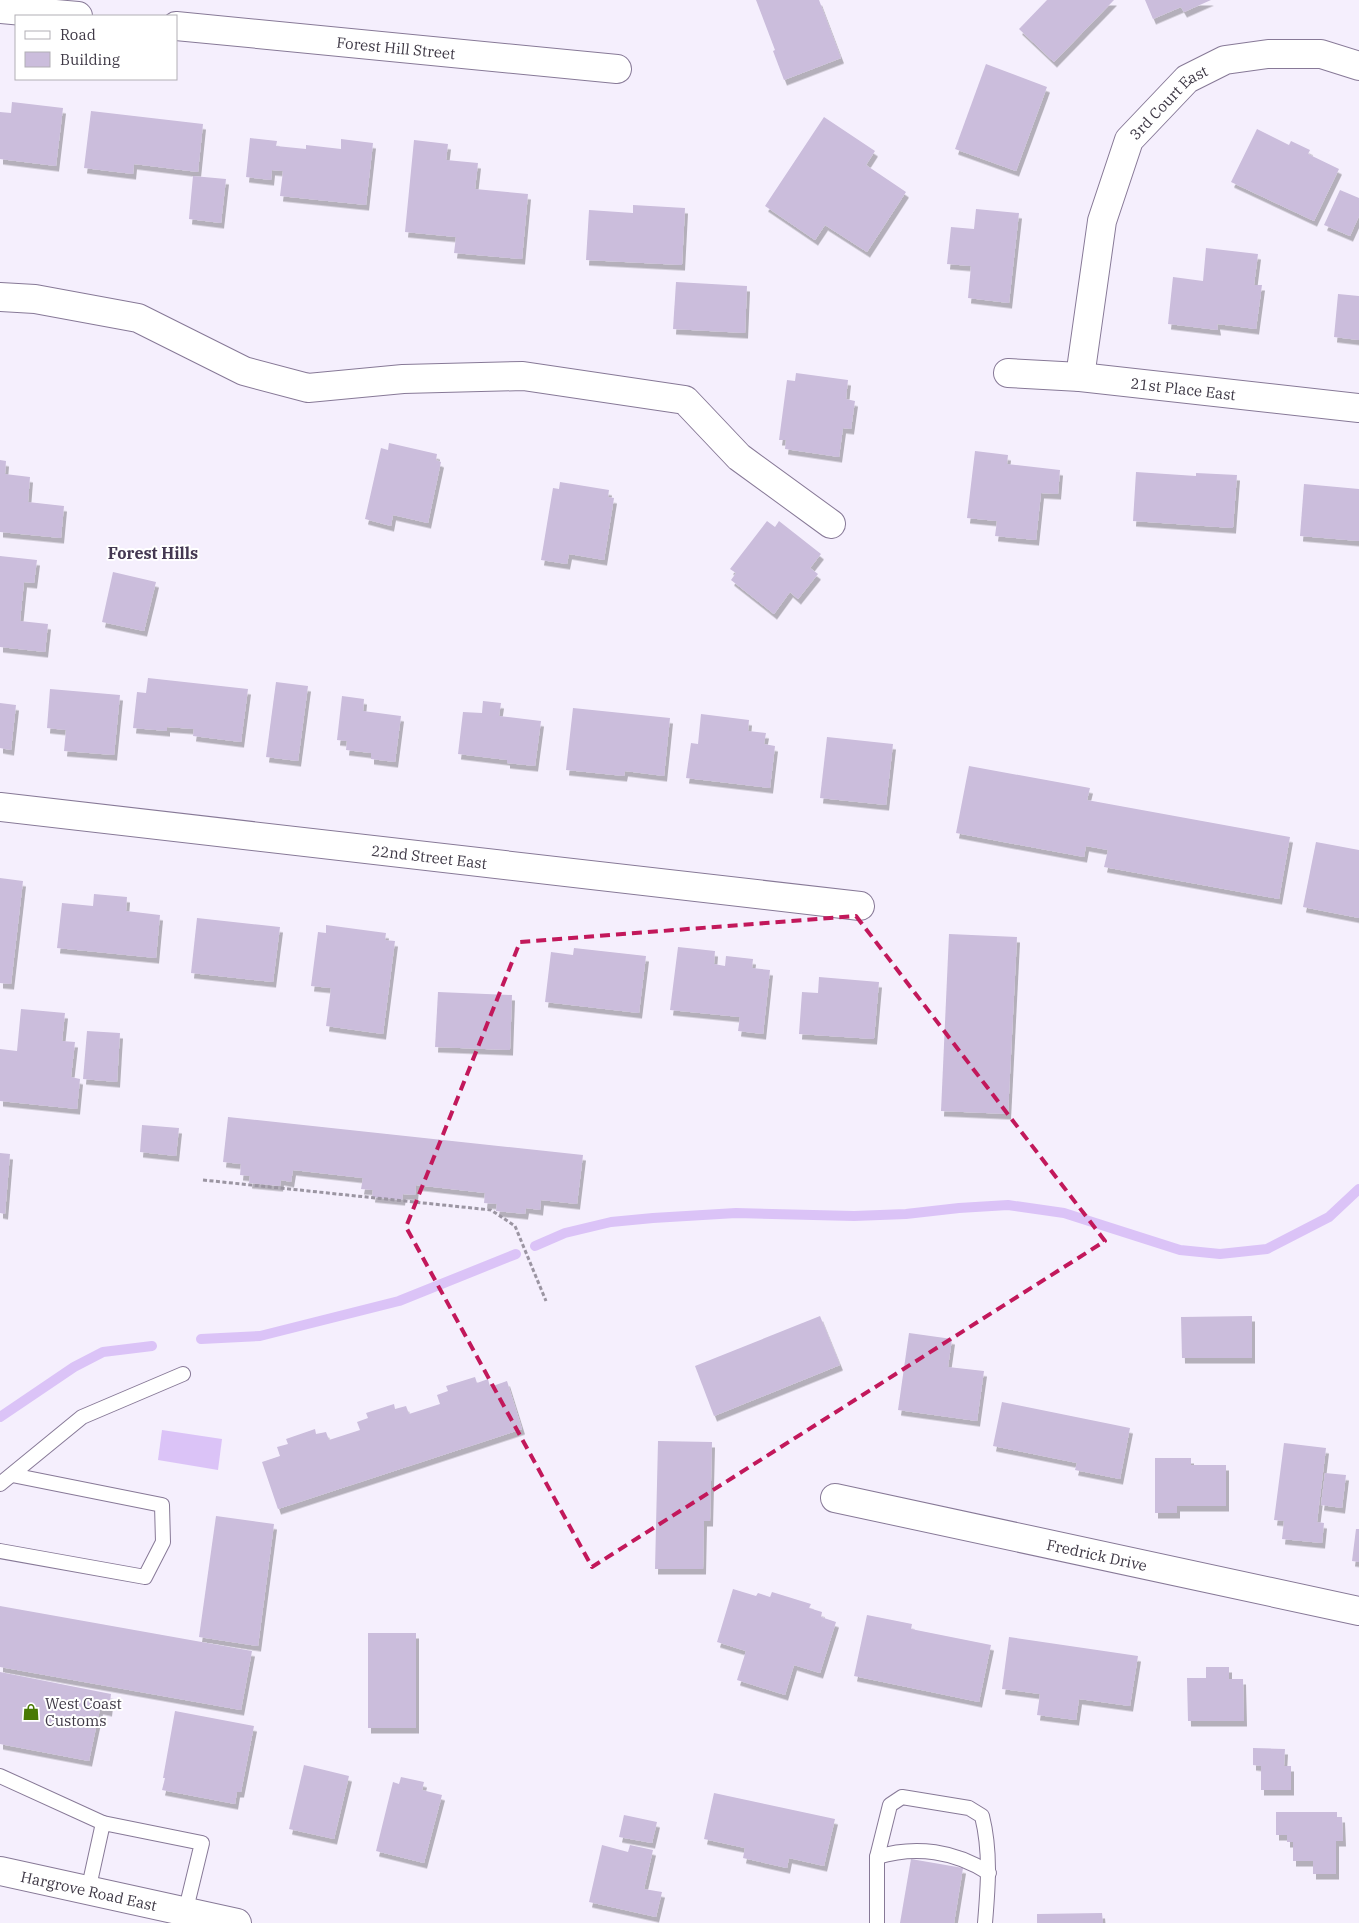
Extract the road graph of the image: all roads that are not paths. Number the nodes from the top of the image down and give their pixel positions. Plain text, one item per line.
1 (0, 9) edge
2 (67, 15) edge
3 (178, 26) edge
4 (1359, 66) edge
5 (617, 69) dead end
6 (0, 297) edge
7 (1008, 374) dead end
8 (1080, 377) junction
9 (1359, 408) edge
10 (831, 524) dead end
11 (0, 807) edge
12 (860, 906) dead end
13 (183, 1374) dead end
14 (12, 1475) junction
15 (0, 1484) edge
16 (835, 1498) dead end
17 (0, 1551) edge
18 (1359, 1611) edge
19 (0, 1776) edge
20 (103, 1823) junction
21 (877, 1857) junction
22 (0, 1871) edge
23 (989, 1873) junction
24 (88, 1891) junction
25 (185, 1913) junction
26 (237, 1923) edge
27 (877, 1923) edge
28 (985, 1923) edge

1 - 2 street
3 - 5 street, Forest Hill Street
4 - 8 street, 3rd Court East
6 - 10 street
7 - 8 street, 21st Place East
8 - 9 street, 21st Place East
11 - 12 street, 22nd Street East
13 - 14 lane
14 - 15 lane
14 - 17 lane
16 - 18 street, Fredrick Drive
19 - 20 lane
20 - 24 lane
20 - 25 lane
21 - 23 lane
21 - 23 lane
21 - 27 lane
22 - 24 street, Hargrove Road East
23 - 28 lane
24 - 25 street, Hargrove Road East
25 - 26 street, Hargrove Road East

